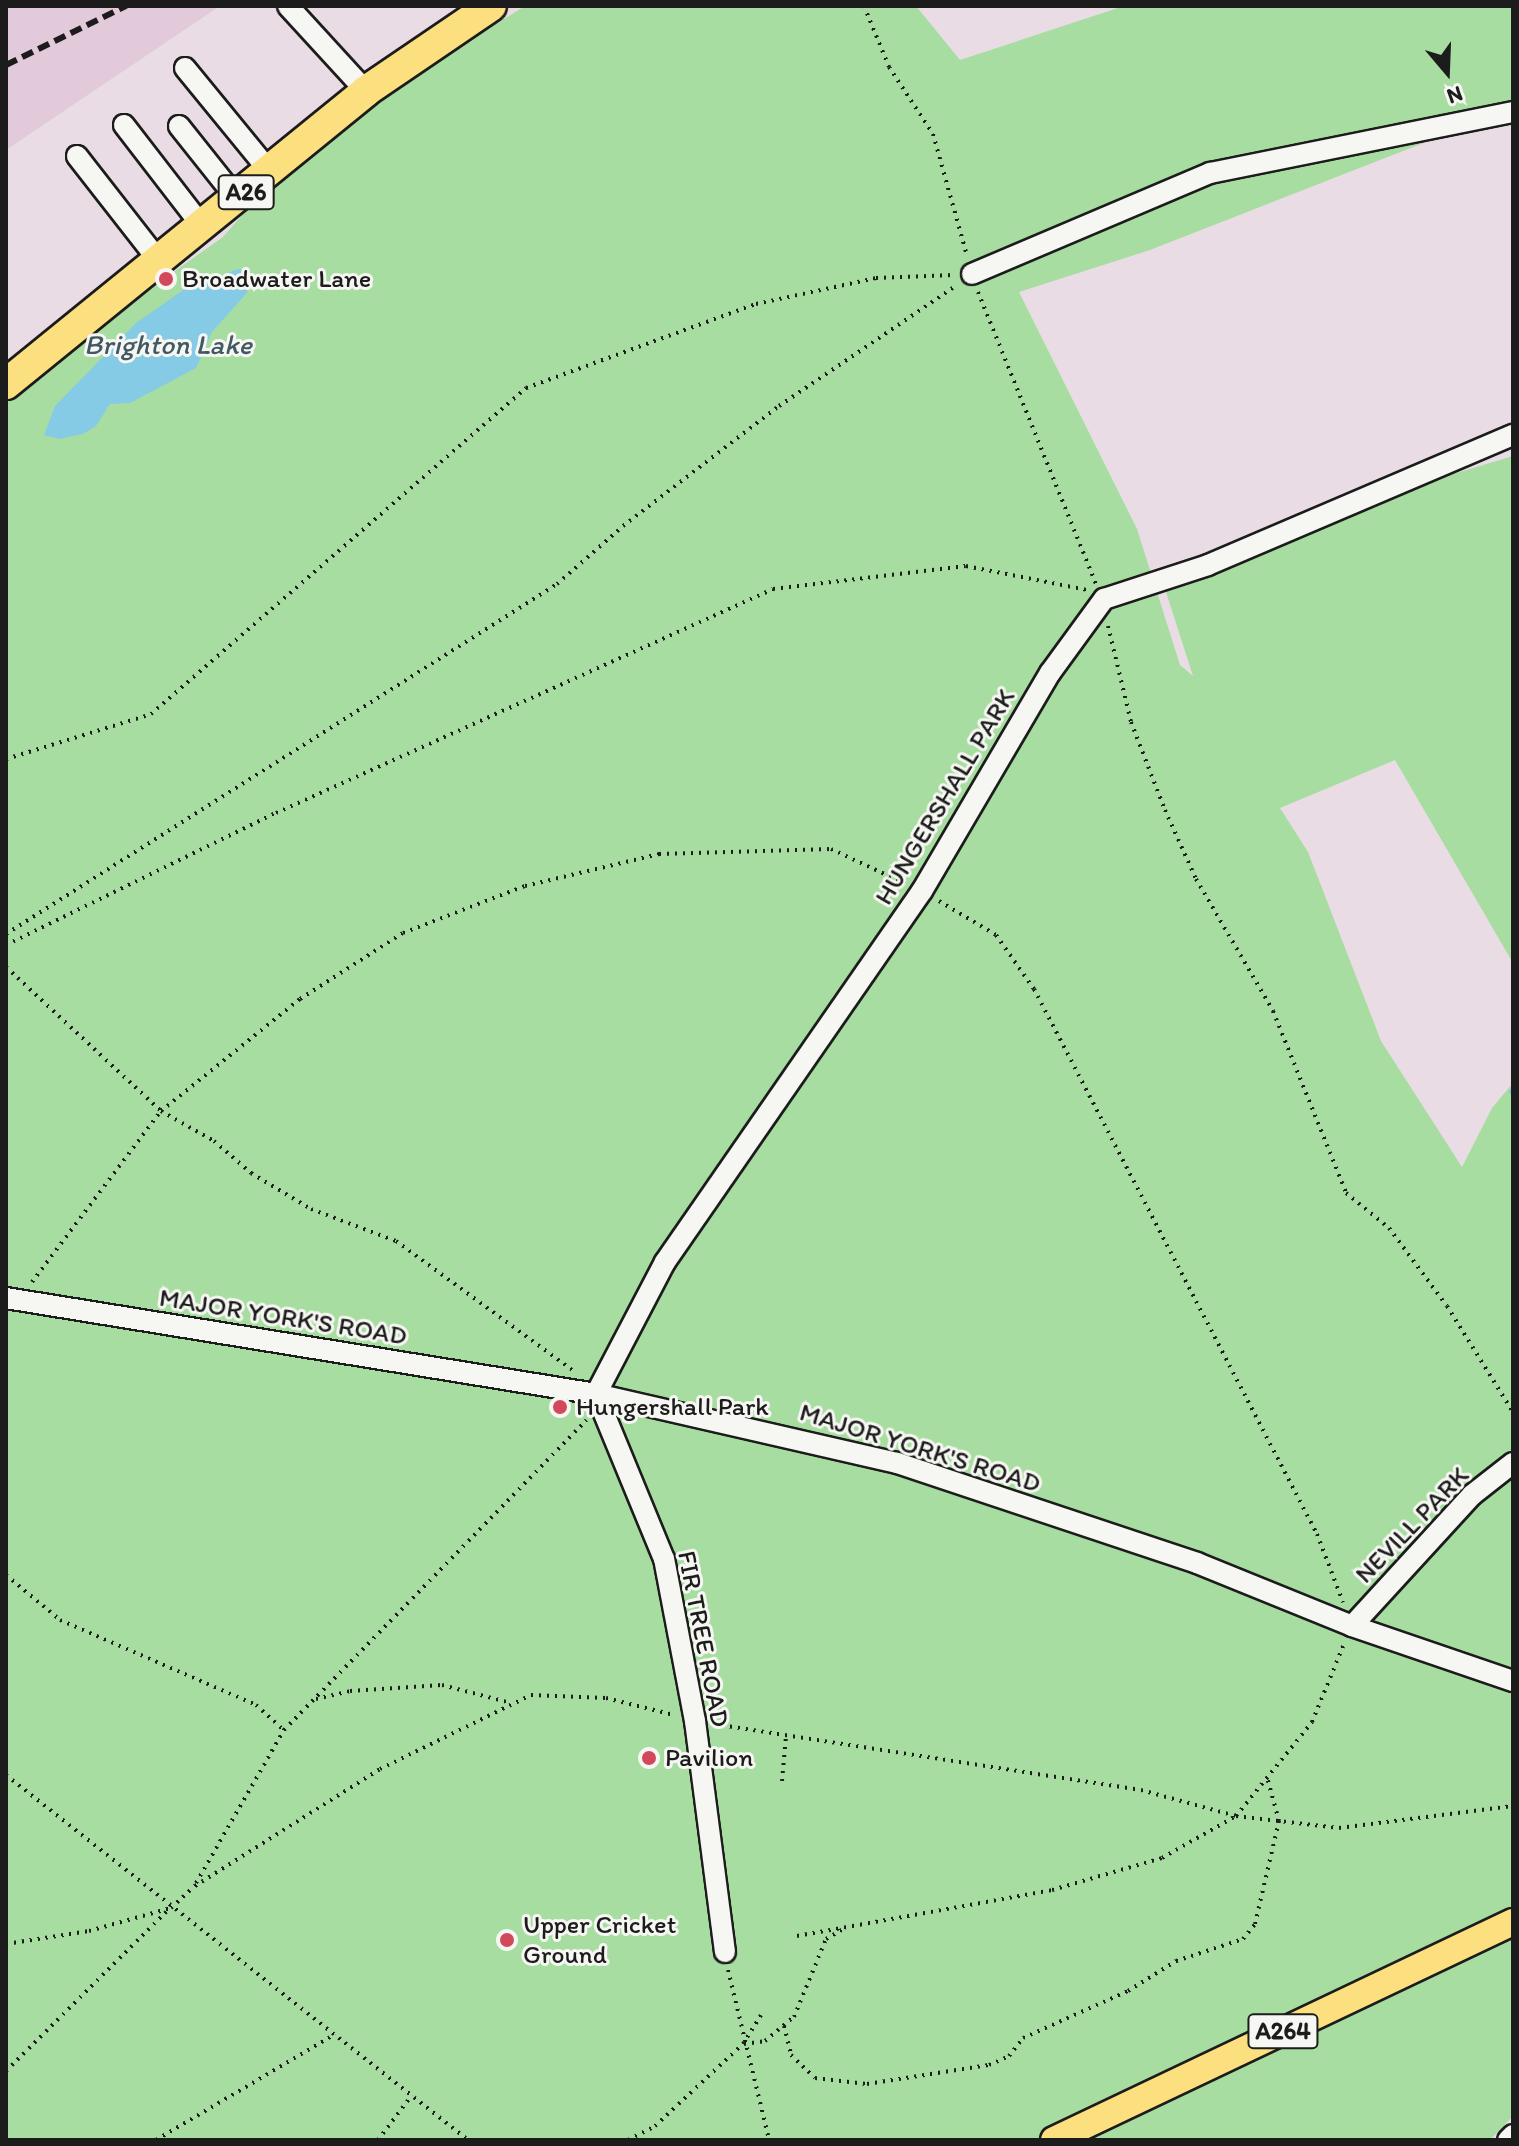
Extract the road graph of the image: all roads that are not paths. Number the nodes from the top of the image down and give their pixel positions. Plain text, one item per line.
1 (288, 6) edge
2 (491, 6) edge
3 (185, 68) dead end
4 (366, 91) junction
5 (1513, 112) edge
6 (124, 125) dead end
7 (179, 126) dead end
8 (77, 156) dead end
9 (270, 172) junction
10 (237, 199) junction
11 (202, 226) junction
12 (159, 261) junction
13 (972, 274) road end
14 (6, 384) edge
15 (1513, 435) edge
16 (6, 1298) edge
17 (596, 1394) junction
18 (1513, 1463) edge
19 (1352, 1626) junction
20 (1513, 1681) edge
21 (1513, 1922) edge
22 (725, 1952) road end
23 (1513, 2135) edge
24 (1054, 2140) edge
25 (1508, 2140) edge

1 - 4 street
2 - 4 highway, A26
3 - 9 street
4 - 9 highway, A26
5 - 13 street
6 - 11 street
7 - 10 street
8 - 12 street
9 - 10 highway, A26
10 - 11 highway, A26
11 - 12 highway, A26
12 - 14 highway, A26
15 - 17 street, HUNGERSHALL PARK
16 - 17 street, MAJOR YORK'S ROAD
17 - 19 street, MAJOR YORK'S ROAD
17 - 22 street, FIR TREE ROAD
18 - 19 street, NEVILL PARK
19 - 20 street, MAJOR YORK'S ROAD
21 - 24 main road, A264
23 - 25 street

